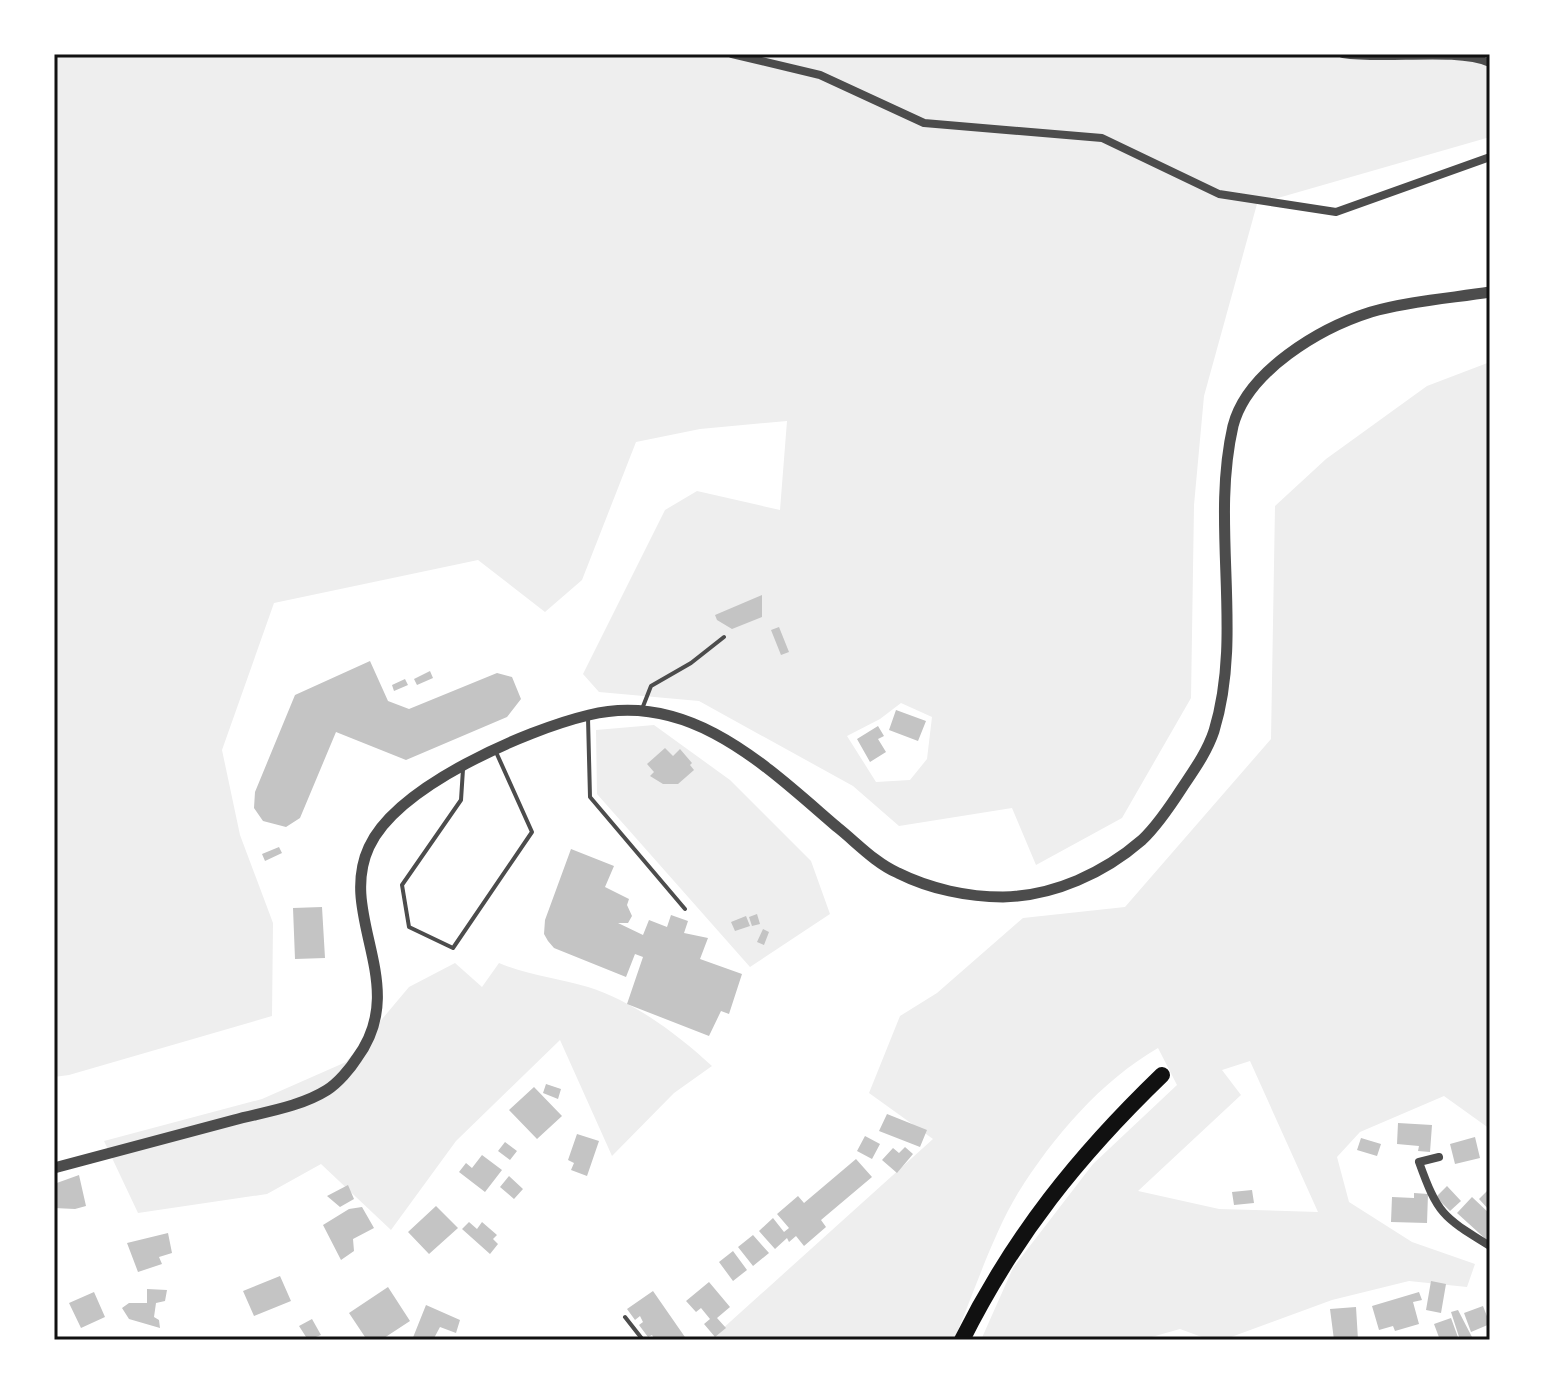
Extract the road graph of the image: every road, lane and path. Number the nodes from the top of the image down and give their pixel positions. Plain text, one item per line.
1 (732, 54) edge
2 (1343, 54) edge
3 (1490, 63) edge
4 (1490, 157) edge
5 (1490, 292) edge
6 (724, 637) dead end
7 (642, 711) junction
8 (588, 715) junction
9 (495, 750) junction
10 (463, 765) junction
11 (685, 909) dead end
12 (1162, 1075) dead end
13 (1439, 1157) dead end
14 (54, 1168) edge
15 (1490, 1246) edge
16 (625, 1317) dead end
17 (643, 1340) edge
18 (962, 1340) edge

1 - 4 street
2 - 3 street
5 - 7 street
6 - 7 lane
7 - 8 street
8 - 9 street
8 - 11 lane
9 - 10 street
9 - 10 lane
10 - 14 street
12 - 18 highway
13 - 15 street
16 - 17 lane

